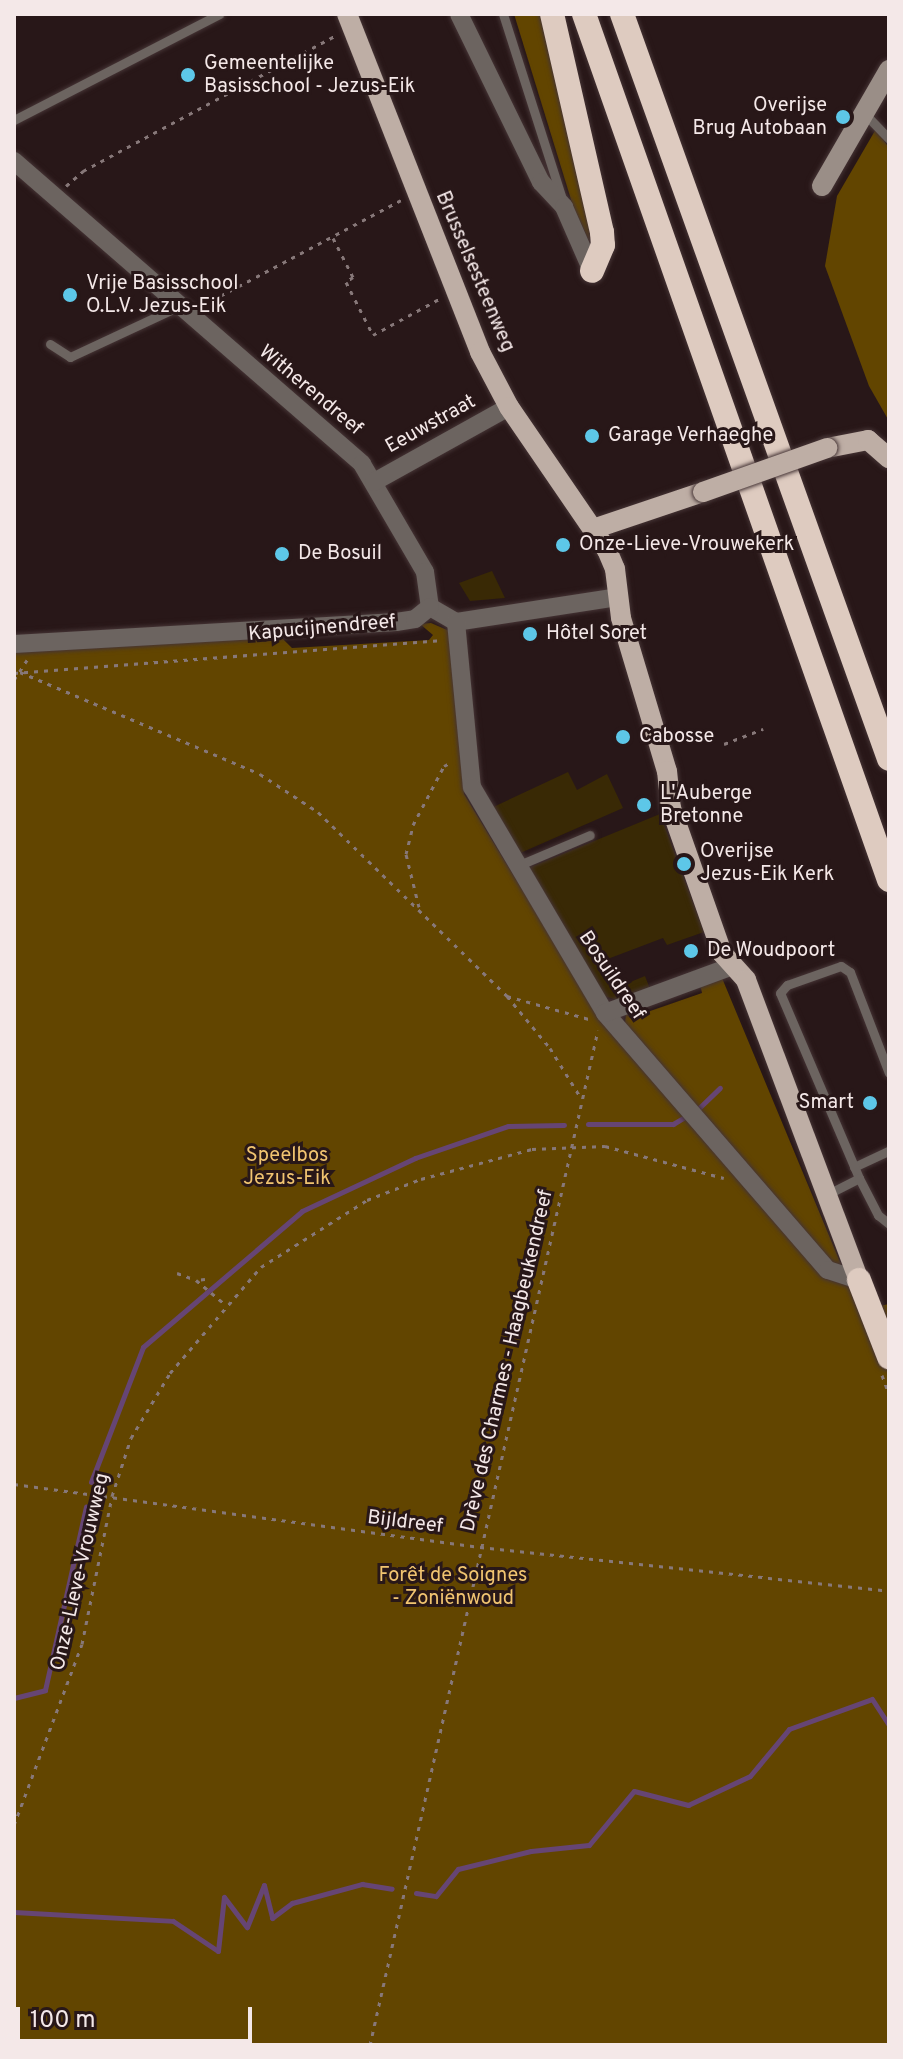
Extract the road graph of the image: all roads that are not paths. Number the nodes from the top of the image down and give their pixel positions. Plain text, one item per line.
1 (219, 14) edge
2 (459, 14) edge
3 (503, 14) edge
4 (552, 14) edge
5 (584, 14) edge
6 (622, 14) edge
7 (350, 20) edge
8 (889, 70) edge
9 (864, 113) junction
10 (14, 120) edge
11 (889, 139) edge
12 (14, 161) edge
13 (822, 186) dead end
14 (564, 207) junction
15 (592, 271) joint
16 (181, 310) junction
17 (50, 344) dead end
18 (509, 407) junction
19 (889, 458) edge
20 (374, 482) junction
21 (593, 529) junction
22 (618, 597) junction
23 (430, 607) junction
24 (456, 622) junction
25 (14, 644) edge
26 (889, 759) edge
27 (590, 835) dead end
28 (517, 866) junction
29 (889, 880) edge
30 (733, 966) junction
31 (602, 1017) junction
32 (889, 1073) edge
33 (889, 1151) edge
34 (854, 1167) junction
35 (859, 1178) junction
36 (826, 1195) junction
37 (889, 1224) edge
38 (850, 1277) junction
39 (889, 1357) edge

1 - 10 lane
2 - 14 street
3 - 14 lane
4 - 15 highway
5 - 29 highway
6 - 26 highway
7 - 18 main road, Brusselsesteenweg
8 - 9 street
9 - 11 lane
9 - 13 street
12 - 16 street, Witherendreef
14 - 15 street
16 - 17 lane
16 - 20 street, Witherendreef
18 - 20 street, Eeuwstraat
18 - 21 main road, Brusselsesteenweg
19 - 21 main road, bridge
20 - 23 street, Witherendreef
21 - 22 main road, Brusselsesteenweg
22 - 24 street
22 - 30 main road, Brusselsesteenweg
23 - 24 street
23 - 25 street, Kapucijnendreef
24 - 28 street, Bosuildreef
27 - 28 lane
28 - 31 street, Bosuildreef
30 - 31 street
30 - 36 main road, Brusselsesteenweg
31 - 38 street, Bosuildreef
32 - 34 lane
33 - 34 lane
34 - 35 lane
35 - 36 lane
35 - 37 lane
36 - 38 main road, Brusselsesteenweg
38 - 39 highway

